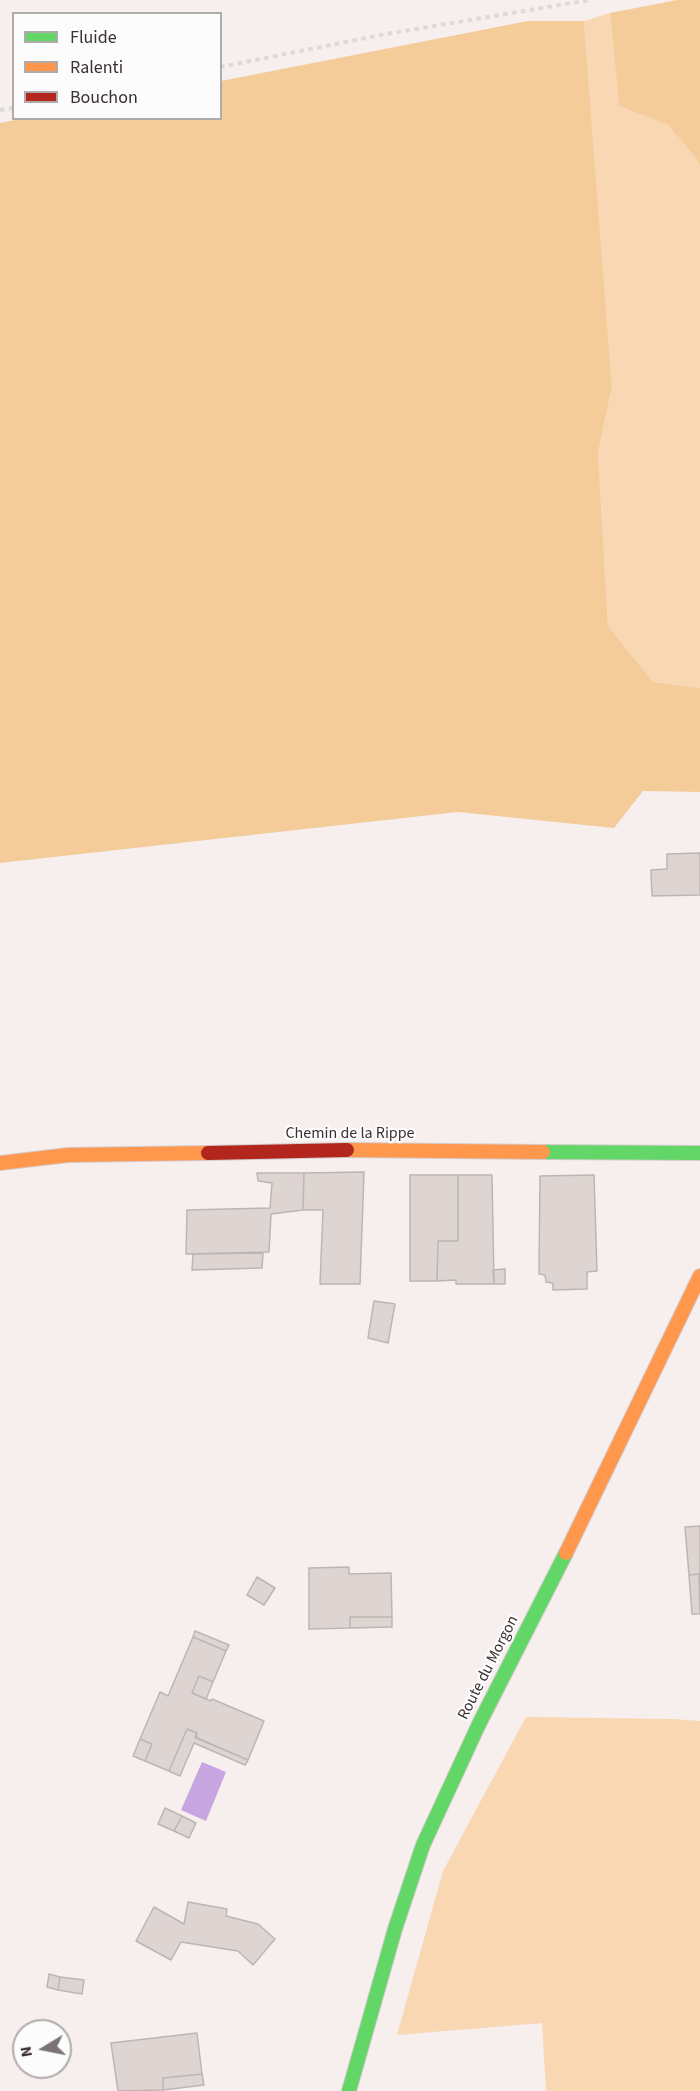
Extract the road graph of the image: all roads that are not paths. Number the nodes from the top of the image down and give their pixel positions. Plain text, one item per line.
1 (700, 1153) edge
2 (0, 1163) edge
3 (700, 1276) edge
4 (349, 2091) edge

1 - 2 street, Chemin de la Rippe
3 - 4 street, Route du Morgon

